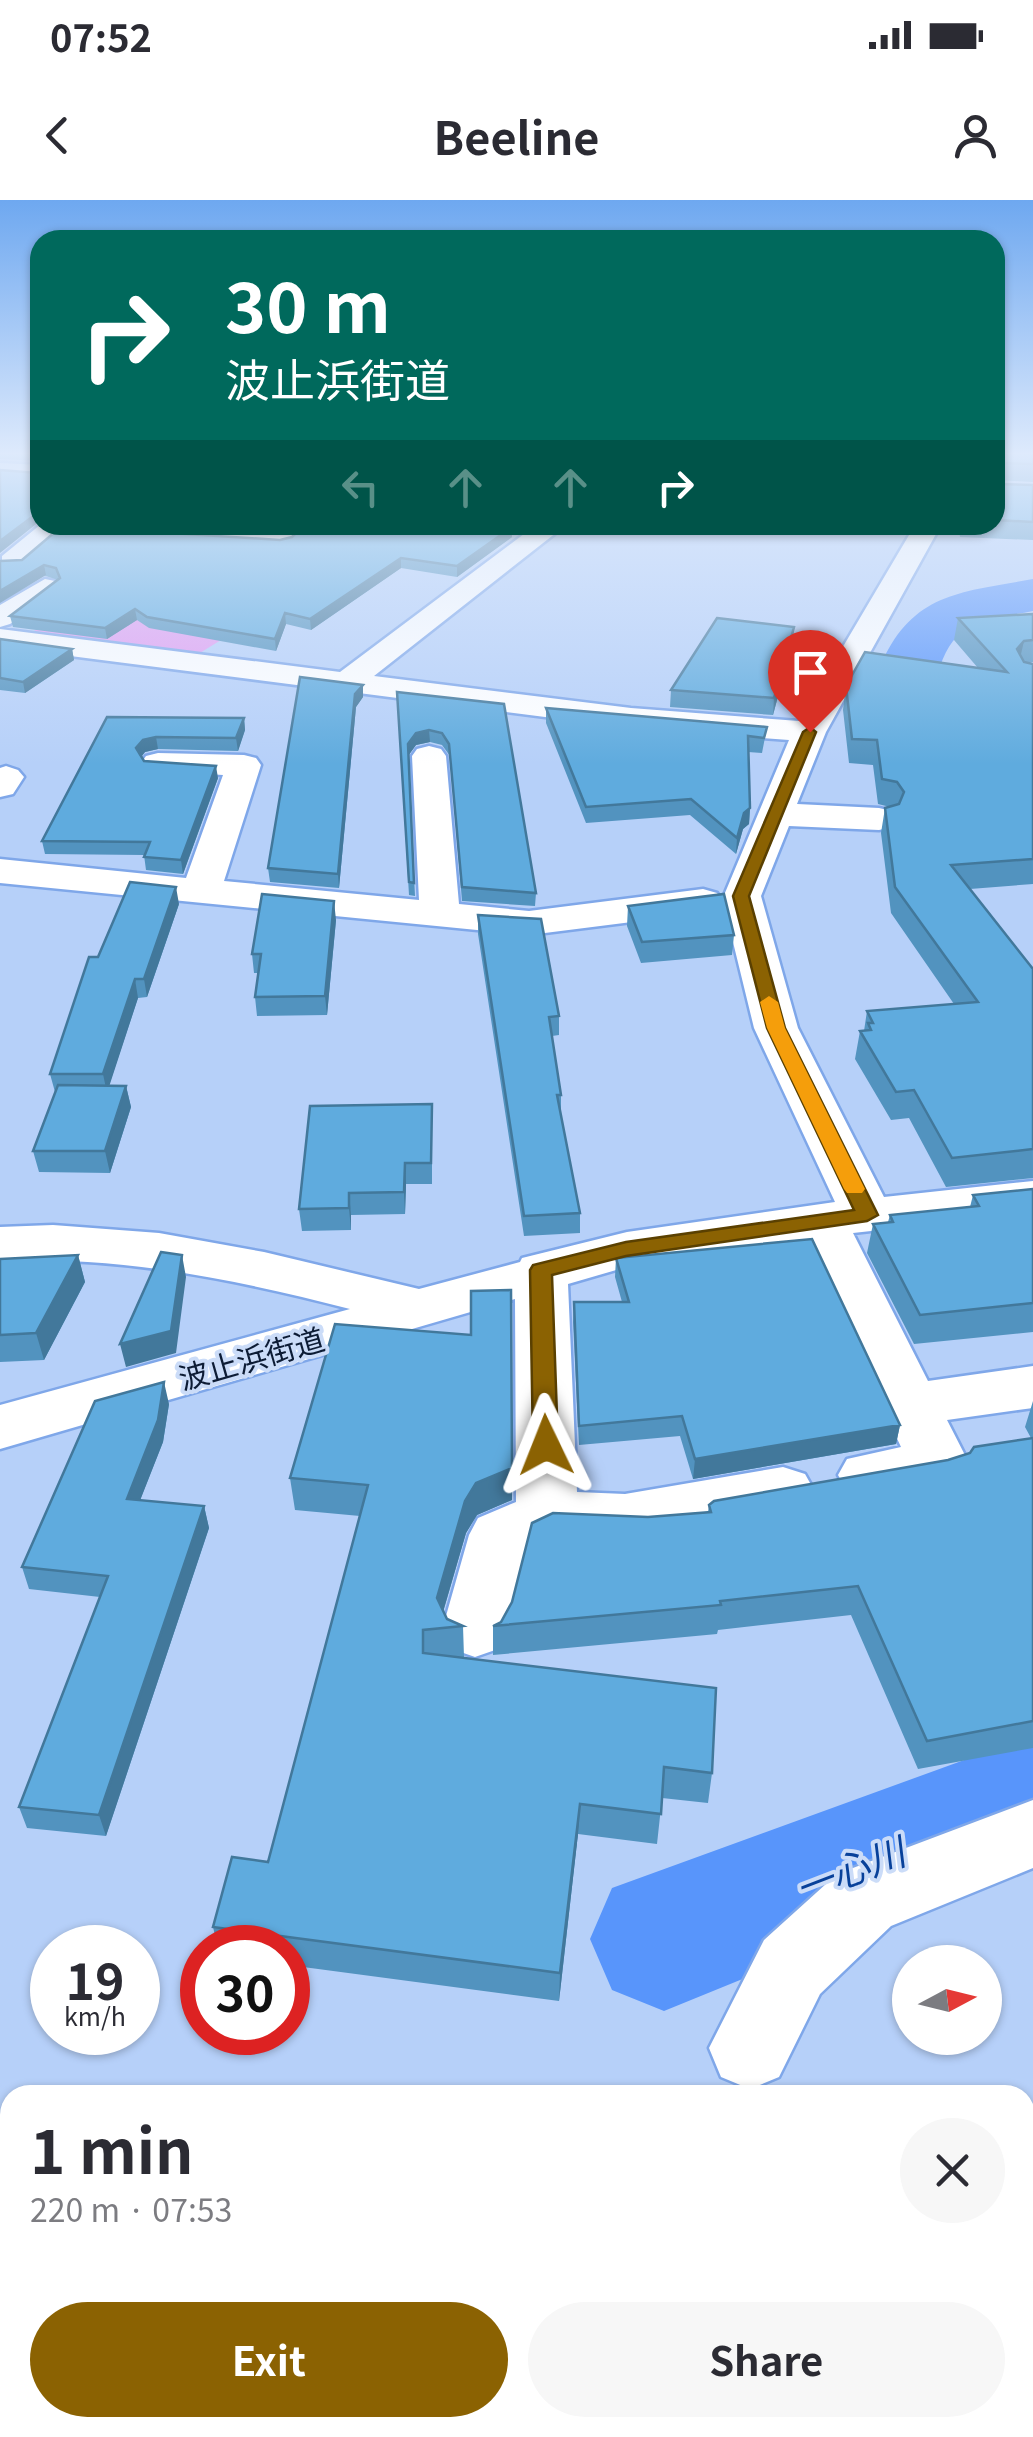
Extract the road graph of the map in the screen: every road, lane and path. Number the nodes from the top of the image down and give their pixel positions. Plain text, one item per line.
1 (20, 555) edge
2 (512, 555) edge
3 (911, 555) edge
4 (12, 562) edge
5 (45, 586) edge
6 (0, 618) edge
7 (0, 638) edge
8 (346, 682) junction
9 (810, 732) junction
10 (429, 756) dead end
11 (158, 763) edge
12 (776, 814) junction
13 (879, 819) dead end
14 (0, 871) edge
15 (200, 891) junction
16 (741, 896) junction
17 (440, 914) junction
18 (1033, 1197) edge
19 (844, 1217) junction
20 (0, 1244) edge
21 (541, 1270) junction
22 (422, 1309) junction
23 (1033, 1387) edge
24 (912, 1404) junction
25 (0, 1427) edge
26 (547, 1515) junction
27 (475, 1630) dead end
28 (1033, 1834) edge
29 (750, 2048) dead end

1 - 4 street
2 - 8 street
3 - 9 street
5 - 6 street
7 - 8 street
8 - 9 street
9 - 12 street
10 - 17 street
11 - 15 street
12 - 13 street
12 - 16 street
14 - 15 street
15 - 17 street
16 - 17 street
16 - 19 street
18 - 19 street, 波止浜街道
19 - 21 street, 波止浜街道
19 - 24 street
20 - 22 street
21 - 22 street, 波止浜街道
21 - 26 street
22 - 25 street, 波止浜街道
23 - 24 street
24 - 26 street
26 - 27 street
28 - 29 street

